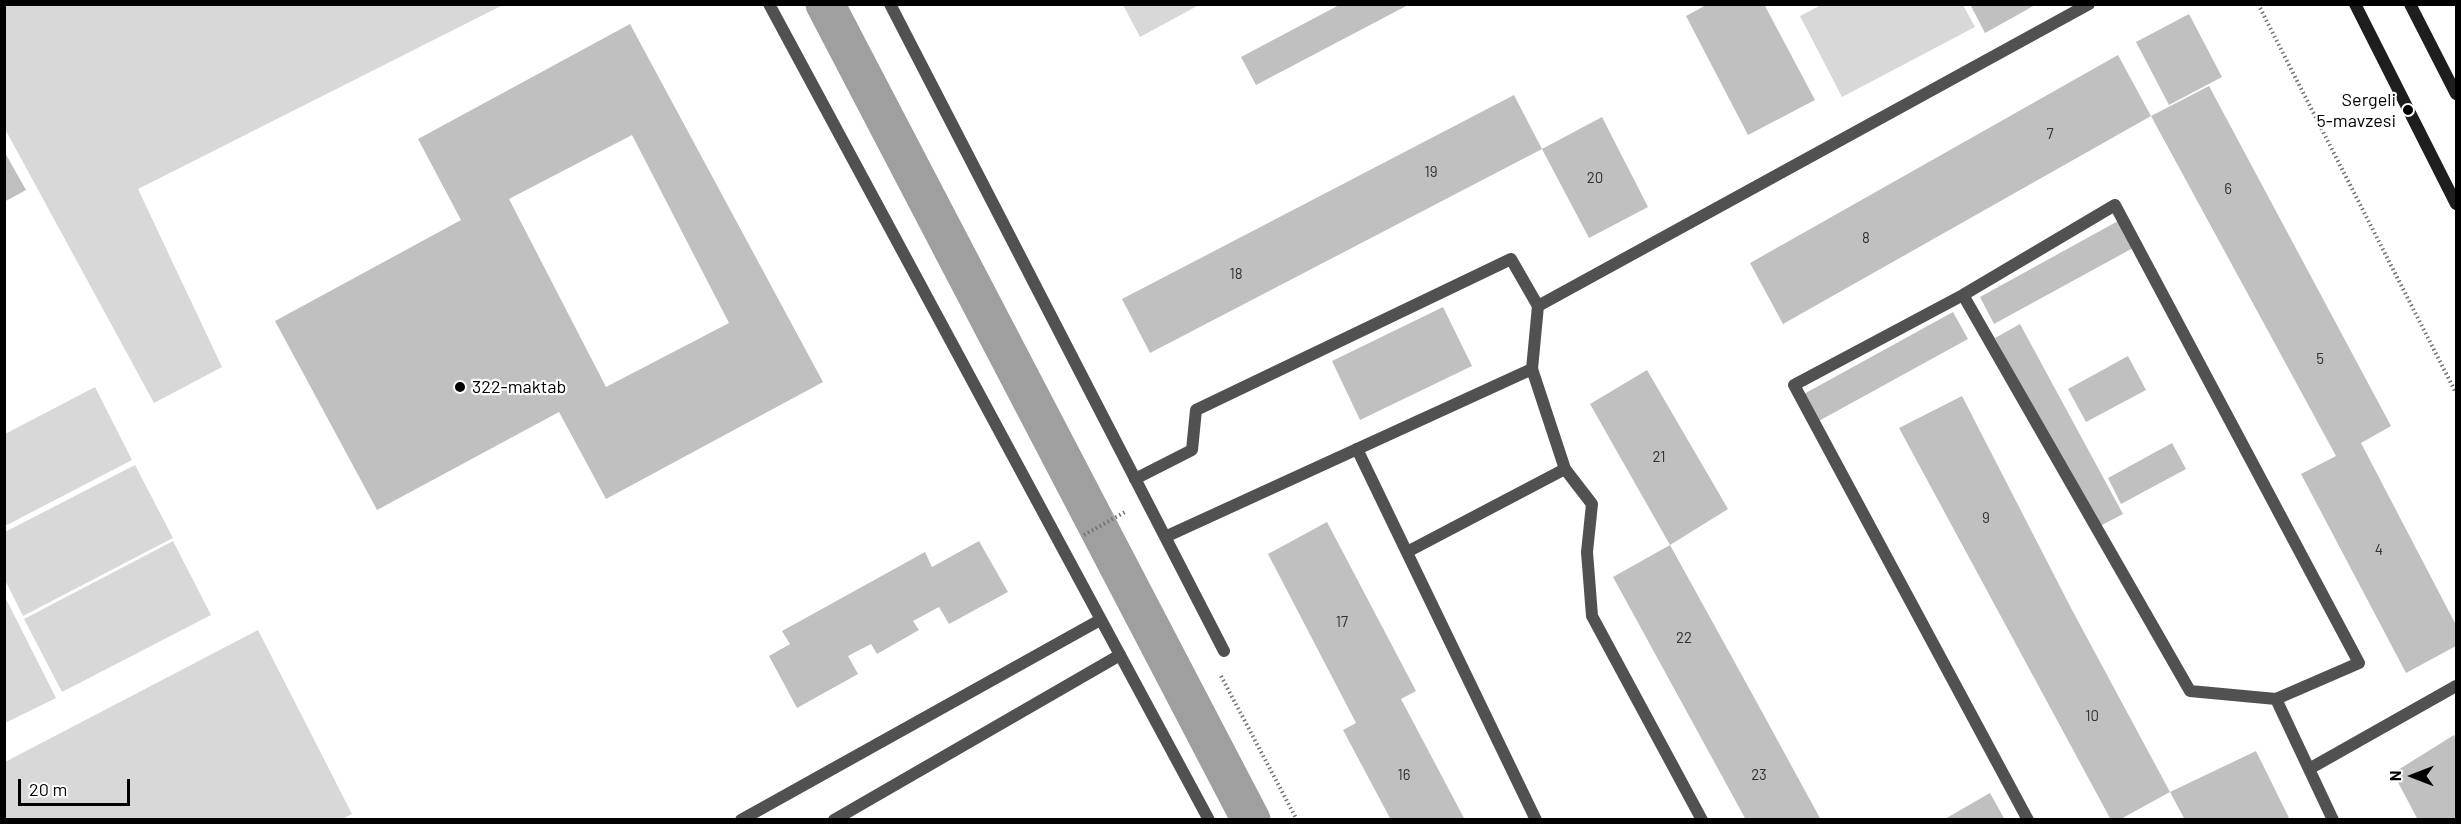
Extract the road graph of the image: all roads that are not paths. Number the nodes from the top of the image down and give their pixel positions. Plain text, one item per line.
1 (769, 4) edge
2 (890, 4) edge
3 (2089, 4) edge
4 (2355, 4) edge
5 (2410, 4) edge
6 (2457, 94) edge
7 (2457, 204) edge
8 (1963, 295) junction
9 (1538, 306) junction
10 (1532, 369) junction
11 (1357, 449) junction
12 (1565, 469) junction
13 (1135, 480) junction
14 (1165, 537) junction
15 (1407, 552) junction
16 (1100, 620) junction
17 (1224, 651) dead end
18 (1120, 655) junction
19 (2457, 686) edge
20 (2276, 699) junction
21 (2309, 769) junction
22 (741, 819) edge
23 (834, 819) edge
24 (1209, 819) edge
25 (1536, 819) edge
26 (1702, 819) edge
27 (2028, 819) edge
28 (2333, 819) edge

1 - 16 street
2 - 13 street
3 - 9 street
4 - 7 main road
5 - 6 main road
8 - 20 street
8 - 20 street
8 - 27 street
9 - 10 street
9 - 13 street
10 - 11 street
10 - 12 street
11 - 14 street
11 - 15 street
12 - 15 street
12 - 26 street
13 - 14 street
14 - 17 street
15 - 25 street
16 - 18 street
16 - 22 street
18 - 23 street
18 - 24 street
19 - 21 street
20 - 21 street
21 - 28 street

